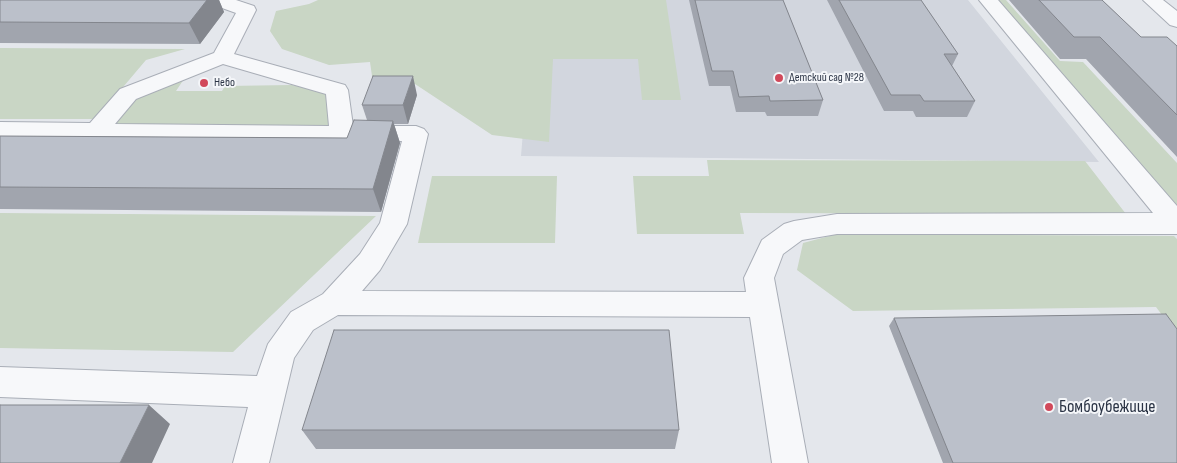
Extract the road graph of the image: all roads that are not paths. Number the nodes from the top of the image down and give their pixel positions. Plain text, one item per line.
1 (218, 0) edge
2 (988, 0) edge
3 (1152, 0) edge
4 (1177, 21) edge
5 (222, 57) junction
6 (0, 130) edge
7 (97, 130) junction
8 (342, 133) junction
9 (1177, 224) edge
10 (334, 303) junction
11 (762, 305) junction
12 (0, 382) edge
13 (269, 392) junction
14 (251, 463) edge
15 (790, 463) edge

1 - 5 lane
2 - 9 lane
3 - 4 lane
5 - 7 lane
5 - 8 lane
6 - 7 lane
7 - 8 lane
8 - 10 lane
9 - 11 lane
10 - 11 lane
10 - 13 lane
11 - 15 lane
12 - 13 lane
13 - 14 lane

